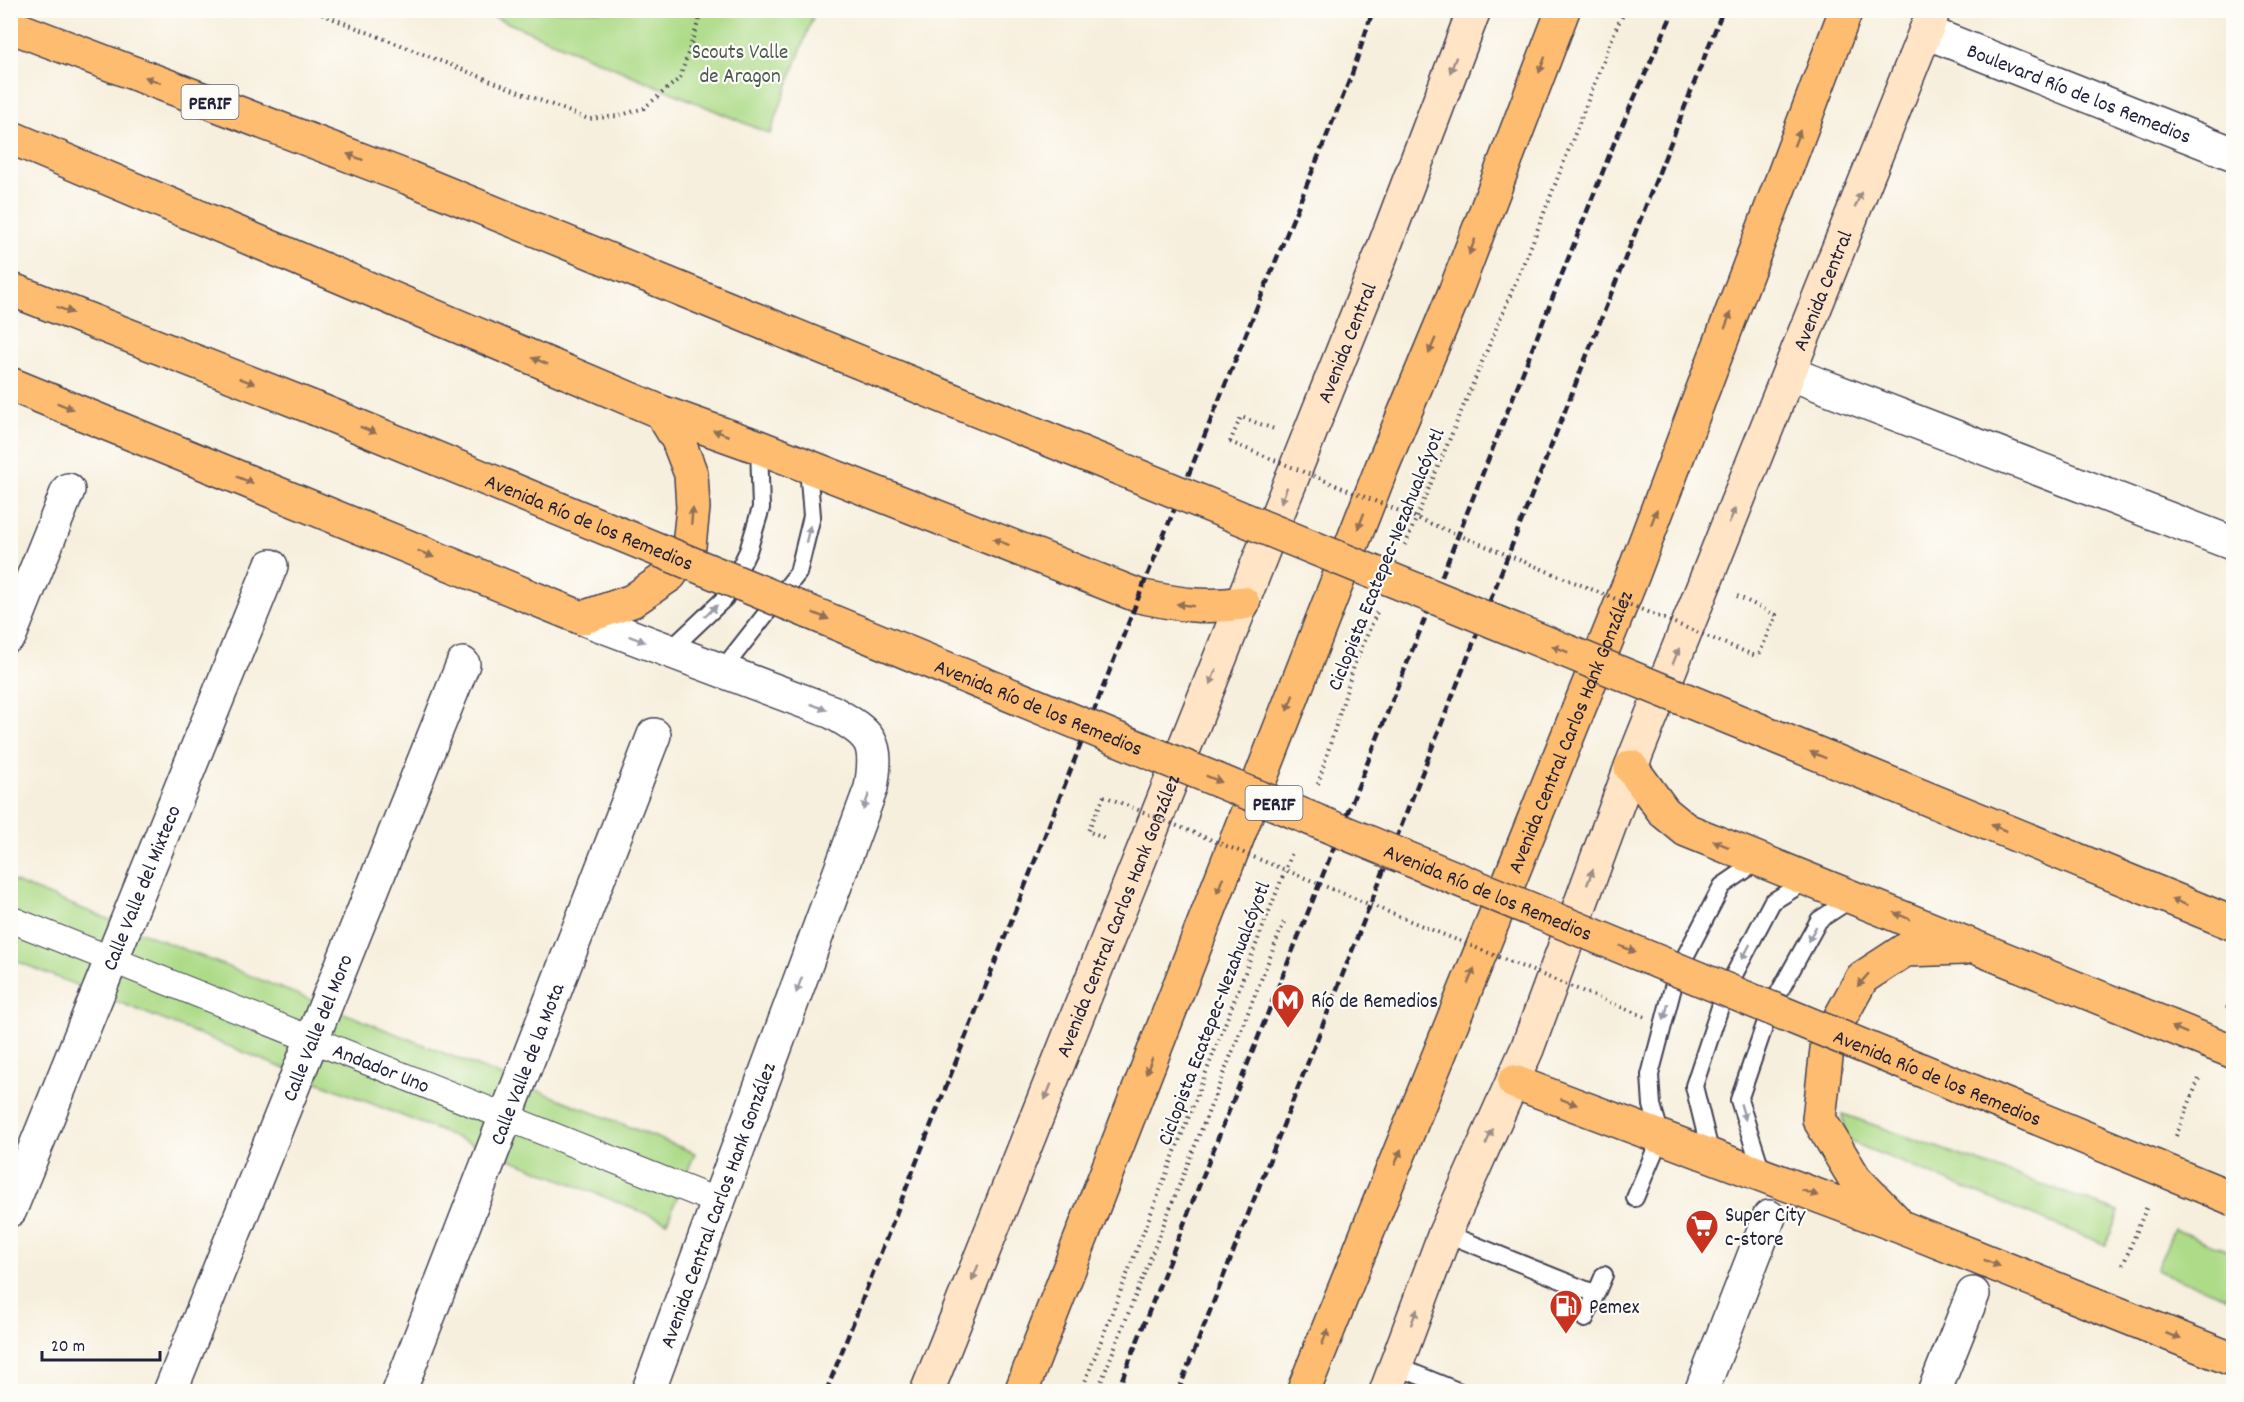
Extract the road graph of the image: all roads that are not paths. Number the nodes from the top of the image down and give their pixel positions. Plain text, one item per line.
1 (1474, 10) edge
2 (1563, 10) edge
3 (1846, 10) edge
4 (1930, 21) edge
5 (10, 26) edge
6 (10, 137) edge
7 (2234, 154) edge
8 (10, 289) edge
9 (1789, 373) junction
10 (10, 384) edge
11 (661, 412) junction
12 (1305, 440) joint
13 (759, 447) junction
14 (808, 467) junction
15 (68, 490) dead end
16 (2234, 544) edge
17 (271, 566) dead end
18 (1243, 603) junction
19 (582, 618) junction
20 (10, 635) edge
21 (669, 651) junction
22 (463, 664) dead end
23 (722, 670) junction
24 (654, 735) dead end
25 (1631, 767) junction
26 (1760, 860) junction
27 (1809, 879) junction
28 (1855, 896) junction
29 (10, 919) edge
30 (2234, 924) edge
31 (1974, 948) junction
32 (112, 959) junction
33 (312, 1039) junction
34 (2234, 1052) edge
35 (1514, 1082) junction
36 (505, 1117) junction
37 (1661, 1136) junction
38 (1711, 1155) junction
39 (1763, 1175) junction
40 (1635, 1198) dead end
41 (2234, 1199) edge
42 (719, 1202) junction
43 (10, 1210) edge
44 (1769, 1217) dead end
45 (1901, 1227) junction
46 (1445, 1233) junction
47 (1604, 1275) dead end
48 (1596, 1294) junction
49 (1973, 1294) dead end
50 (1585, 1319) dead end
51 (2234, 1360) edge
52 (1391, 1379) edge
53 (170, 1392) edge
54 (399, 1392) edge
55 (648, 1392) edge
56 (927, 1392) edge
57 (1021, 1392) edge
58 (1303, 1392) edge
59 (1460, 1392) edge
60 (1701, 1392) edge
61 (1934, 1392) edge

1 -> 12 main road, Avenida Central
2 -> 57 highway
58 -> 3 highway, Avenida Central Carlos Hank González
4 - 7 street, Boulevard Río de los Remedios
9 -> 4 main road, Avenida Central
30 -> 5 highway, PERIF, bridge
11 -> 6 highway
8 -> 41 highway, Avenida Río de los Remedios / PERIF, bridge
9 - 16 street
25 -> 9 main road, Avenida Central
10 -> 19 highway
13 -> 11 highway
19 -> 11 highway
12 -> 18 main road, Avenida Central Carlos Hank González
13 - 14 highway
21 -> 13 lane
18 -> 14 highway
23 -> 14 lane
15 - 20 street
17 - 32 street, Calle Valle del Mixteco
18 -> 56 main road, Avenida Central Carlos Hank González
19 -> 21 street
21 - 23 street
22 - 33 street, Calle Valle del Moro
23 -> 42 street, Avenida Central Carlos Hank González
24 - 36 street, Calle Valle de la Mota
26 -> 25 highway
35 -> 25 main road
26 - 27 highway
26 -> 37 lane
27 - 28 highway
27 -> 38 lane
31 -> 28 highway
28 -> 39 lane
29 - 32 street, Andador Uno
34 -> 31 highway
31 -> 45 highway
32 - 33 street, Andador Uno
32 - 43 street, Calle Valle del Mixteco
33 - 36 street, Andador Uno
33 - 53 street, Calle Valle del Moro
35 -> 37 highway
46 -> 35 main road
36 - 42 street, Andador Uno
36 - 54 street, Calle Valle de la Mota
37 - 38 highway
37 - 40 lane
38 - 39 highway
39 -> 45 highway
42 - 55 street, Avenida Central Carlos Hank González
44 - 60 street
45 -> 51 highway
46 - 48 lane
52 -> 46 main road
47 - 48 lane
48 - 50 lane
49 - 61 street
52 - 59 lane

